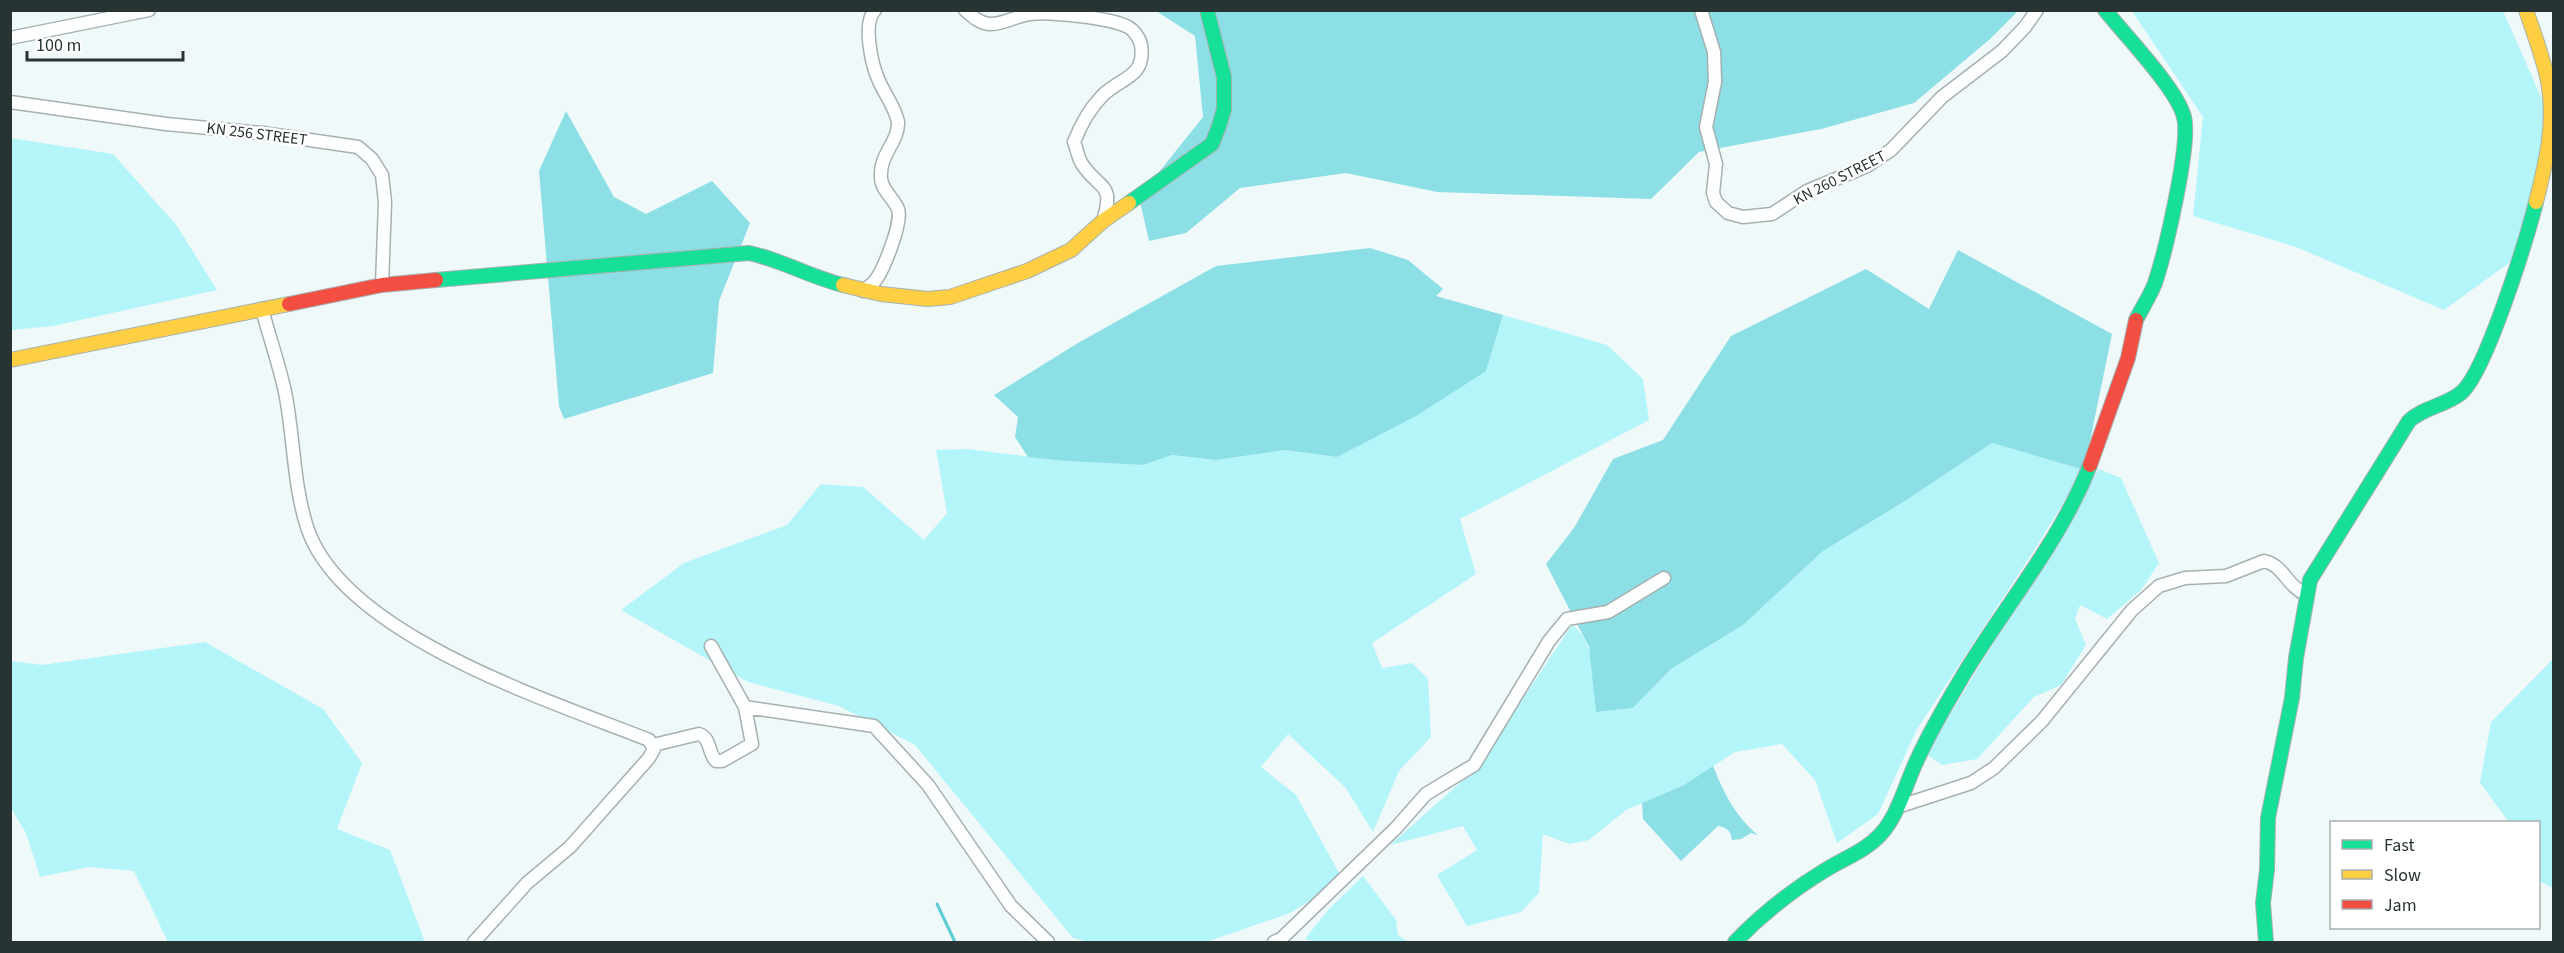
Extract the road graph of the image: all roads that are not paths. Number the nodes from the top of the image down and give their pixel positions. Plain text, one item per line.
1 (149, 10) edge
2 (874, 10) edge
3 (965, 10) edge
4 (1207, 10) edge
5 (1701, 10) edge
6 (2037, 10) edge
7 (2105, 10) edge
8 (2526, 10) edge
9 (10, 39) edge
10 (10, 102) edge
11 (1103, 221) junction
12 (382, 285) junction
13 (863, 291) junction
14 (262, 309) junction
15 (10, 360) edge
16 (1664, 578) dead end
17 (2307, 595) junction
18 (711, 646) dead end
19 (745, 707) junction
20 (652, 745) junction
21 (1897, 807) junction
22 (474, 942) edge
23 (1048, 942) edge
24 (1274, 942) edge
25 (1735, 942) edge
26 (2266, 942) edge

1 - 9 street
2 - 13 street
3 - 11 street
4 - 11 street
5 - 6 street, KN 260 STREET
7 - 21 street
8 - 17 street
10 - 12 street, KN 256 STREET
11 - 13 street
12 - 13 street
12 - 14 street
14 - 15 street
14 - 20 street
16 - 24 street
17 - 21 street
17 - 26 street
18 - 19 street
19 - 20 street
19 - 23 street
20 - 22 street
21 - 25 street

